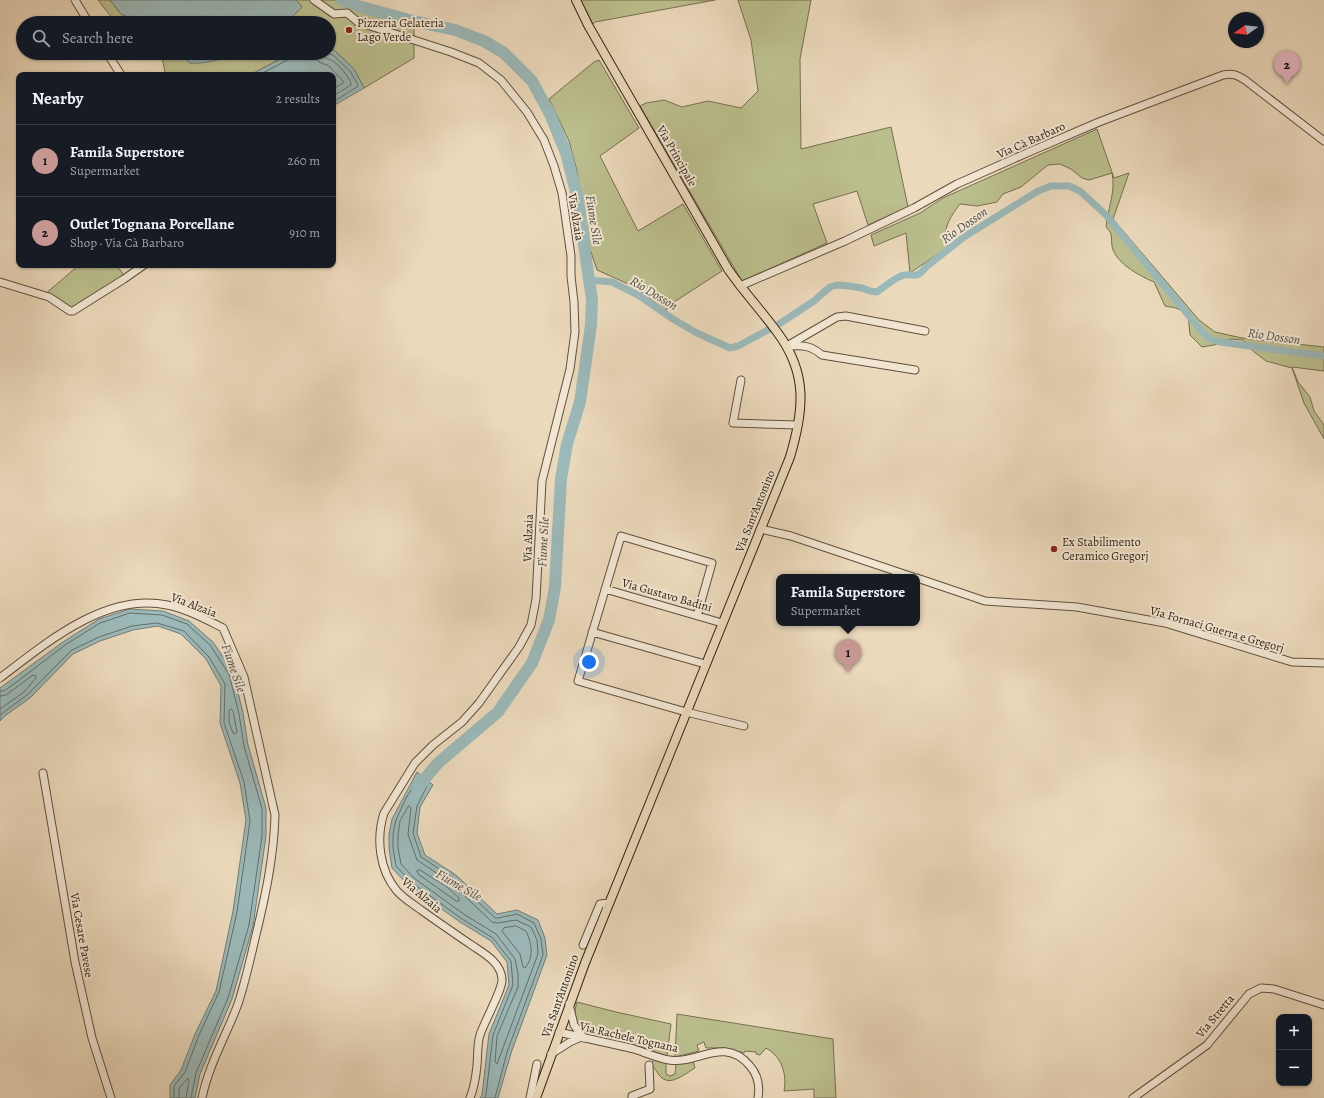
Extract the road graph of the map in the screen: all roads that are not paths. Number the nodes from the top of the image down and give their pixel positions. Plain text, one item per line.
1 (75, 0) edge
2 (314, 0) edge
3 (576, 0) edge
4 (85, 16) edge
5 (112, 60) edge
6 (119, 72) edge
7 (1324, 141) edge
8 (140, 268) edge
9 (0, 282) edge
10 (740, 286) junction
11 (766, 318) joint
12 (925, 330) dead end
13 (787, 346) junction
14 (915, 370) dead end
15 (740, 380) dead end
16 (798, 425) junction
17 (760, 529) junction
18 (904, 574) edge
19 (920, 579) edge
20 (605, 589) junction
21 (697, 616) junction
22 (722, 623) junction
23 (592, 632) junction
24 (1324, 663) edge
25 (706, 664) junction
26 (0, 678) edge
27 (686, 712) junction
28 (744, 726) dead end
29 (43, 773) dead end
30 (609, 903) junction
31 (583, 945) dead end
32 (569, 1004) junction
33 (1324, 1005) edge
34 (559, 1032) junction
35 (583, 1038) junction
36 (551, 1054) junction
37 (537, 1064) dead end
38 (649, 1065) dead end
39 (111, 1098) edge
40 (202, 1098) edge
41 (470, 1098) edge
42 (530, 1098) edge
43 (536, 1098) edge
44 (632, 1098) edge
45 (758, 1098) edge
46 (1133, 1098) edge

1 - 4 street
2 - 41 street, Via Alzaia
3 - 10 main road, Via Principale
5 - 6 street
7 - 10 street, Via Cà Barbaro
8 - 9 street
10 - 11 main road, Via Principale
11 - 13 main road, Via Sant'Antonino
12 - 13 street
13 - 14 street
13 - 16 main road, Via Sant'Antonino
15 - 16 street
16 - 17 main road, Via Sant'Antonino
17 - 18 street
17 - 22 main road, Via Sant'Antonino
19 - 24 street, Via Fornaci Guerra e Gregorj
20 - 21 street, Via Gustavo Badini
20 - 21 street
20 - 23 street
21 - 22 street, Via Gustavo Badini
22 - 25 main road, Via Sant'Antonino
23 - 25 street
23 - 27 street
25 - 27 main road, Via Sant'Antonino
26 - 40 street, Via Alzaia
27 - 28 street
27 - 30 main road, Via Sant'Antonino
29 - 39 street, Via Cesare Pavese
30 - 31 street, Via Sant'Antonino
30 - 32 main road, Via Sant'Antonino
32 - 34 main road, Via Sant'Antonino
32 - 35 street
33 - 46 street, Via Stretta
34 - 35 street, Via Rachele Tognana
34 - 36 main road, Via Sant'Antonino
35 - 36 street
35 - 45 street, Via Rachele Tognana
36 - 43 main road, Via Sant'Antonino
37 - 42 street
38 - 44 street

